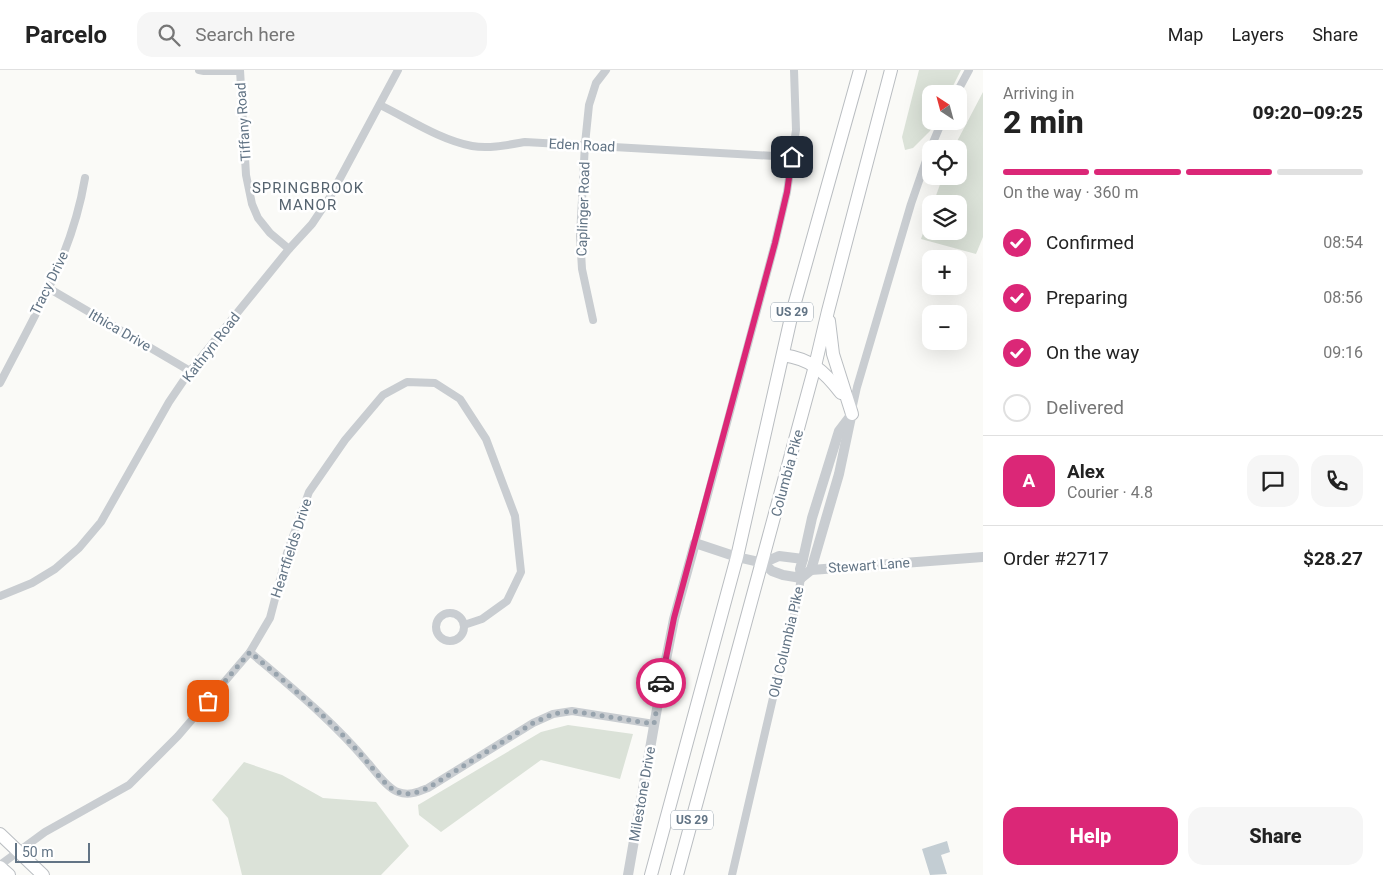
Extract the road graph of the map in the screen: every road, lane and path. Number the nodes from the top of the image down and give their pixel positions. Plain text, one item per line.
1 (199, 70) edge
2 (398, 70) edge
3 (606, 70) edge
4 (794, 70) edge
5 (860, 70) edge
6 (891, 70) edge
7 (969, 70) edge
8 (240, 71) edge
9 (961, 85) edge
10 (380, 105) junction
11 (938, 130) edge
12 (585, 144) junction
13 (792, 157) junction
14 (85, 178) dead end
15 (289, 249) junction
16 (50, 289) junction
17 (828, 311) junction
18 (594, 320) dead end
19 (783, 355) junction
20 (815, 366) junction
21 (190, 371) junction
22 (0, 383) edge
23 (846, 398) junction
24 (852, 414) junction
25 (695, 543) junction
26 (737, 557) junction
27 (983, 557) edge
28 (803, 559) junction
29 (763, 563) junction
30 (811, 570) junction
31 (801, 578) junction
32 (0, 596) edge
33 (464, 625) dead end
34 (250, 652) junction
35 (654, 724) junction
36 (0, 834) edge
37 (17, 851) junction
38 (0, 866) edge
39 (8, 875) edge
40 (43, 875) edge
41 (628, 875) edge
42 (651, 875) edge
43 (677, 875) edge
44 (732, 875) edge

1 - 8 street
2 - 10 street, Kathryn Road
3 - 12 street, Caplinger Road
4 - 13 street, Milestone Drive
5 - 19 main road, Columbia Pike / US 29
6 - 17 main road, Columbia Pike / US 29
7 - 9 street
8 - 15 street, Tiffany Road
10 - 12 street, Eden Road
10 - 15 street, Kathryn Road
11 - 24 street, Old Columbia Pike
12 - 13 street, Eden Road
12 - 18 street, Caplinger Road
13 - 25 street, Milestone Drive
14 - 16 street, Tracy Drive
15 - 21 street, Kathryn Road
16 - 21 street, Ithica Drive
16 - 22 street, Tracy Drive
17 - 20 main road, Columbia Pike / US 29
17 - 23 main road
19 - 20 main road
19 - 26 main road, Columbia Pike / US 29
20 - 23 main road
20 - 29 main road, Columbia Pike / US 29
21 - 32 street, Kathryn Road
23 - 24 main road
24 - 28 street, Old Columbia Pike
24 - 30 street, Old Columbia Pike
25 - 26 street
25 - 35 street, Milestone Drive
26 - 29 street
26 - 42 main road, Columbia Pike / US 29
27 - 30 street, Stewart Lane
28 - 29 street
28 - 31 street, Old Columbia Pike
29 - 31 street
29 - 43 main road, Columbia Pike / US 29
30 - 31 street, Stewart Lane
31 - 44 street, Old Columbia Pike
33 - 34 street, Heartfields Drive
34 - 35 street
34 - 37 street, Heartfields Drive
35 - 41 street, Milestone Drive
36 - 37 main road
37 - 38 street, Heartfields Drive
37 - 40 main road
38 - 39 main road

